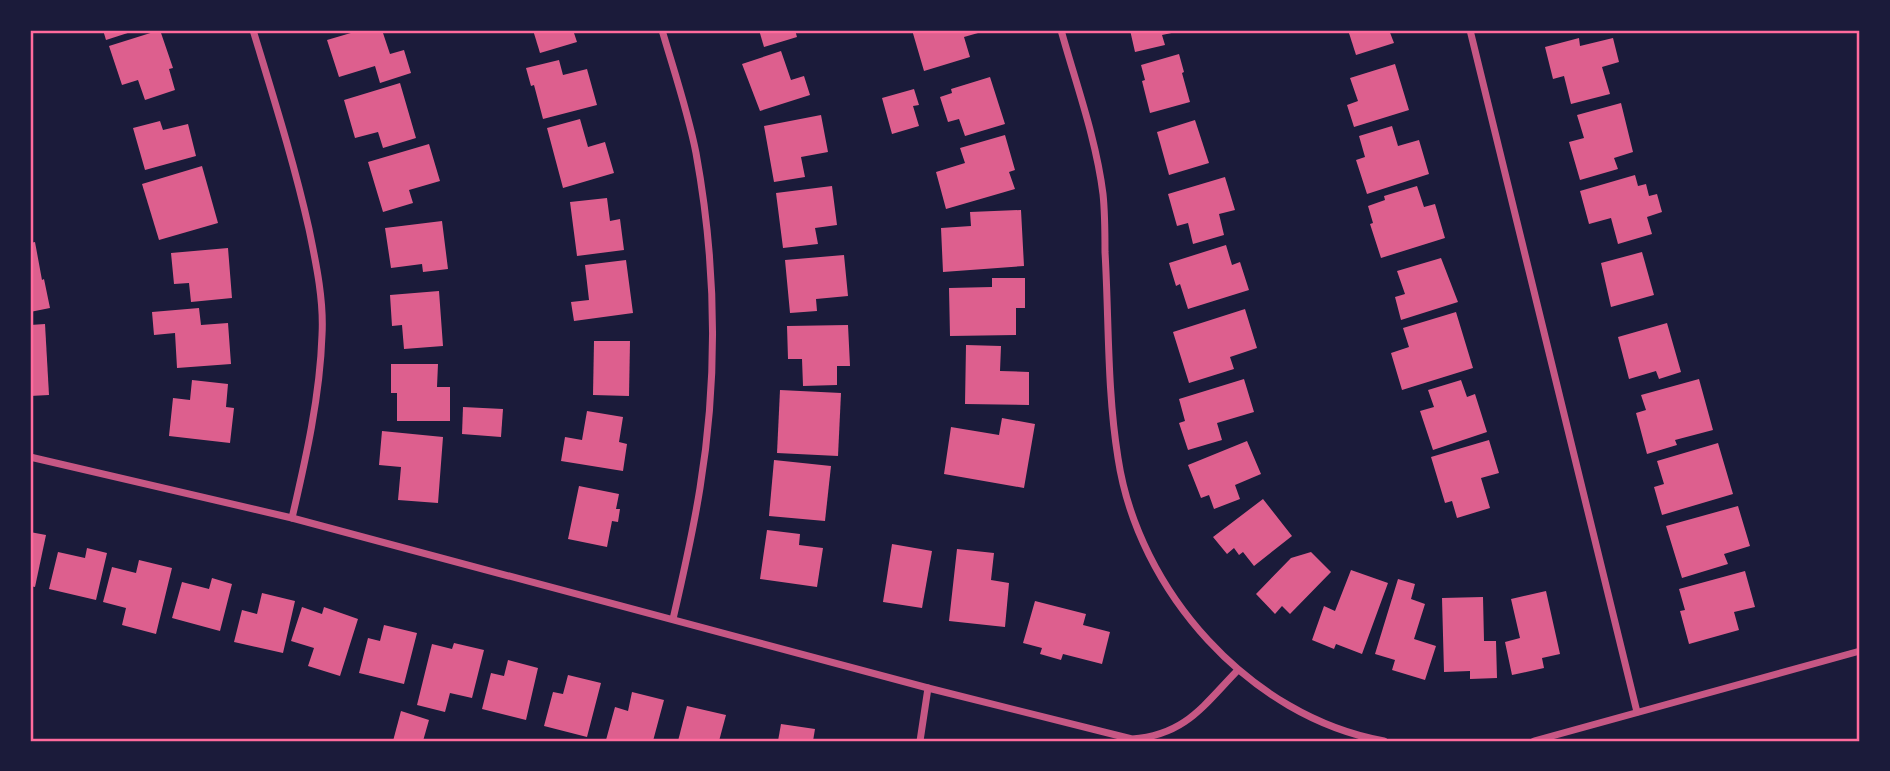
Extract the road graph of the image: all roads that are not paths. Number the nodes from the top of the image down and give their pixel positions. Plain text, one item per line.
1 (253, 30) edge
2 (662, 30) edge
3 (1061, 30) edge
4 (1470, 30) edge
5 (30, 457) edge
6 (292, 518) junction
7 (673, 619) junction
8 (1860, 651) edge
9 (1237, 671) junction
10 (928, 688) junction
11 (1637, 712) junction
12 (919, 741) edge
13 (1384, 741) edge
14 (1534, 741) edge

1 - 6 street
2 - 7 street
3 - 9 street
4 - 11 street
5 - 6 street
6 - 7 street
7 - 10 street
8 - 11 street
9 - 10 street
9 - 13 street
10 - 12 street
11 - 14 street

